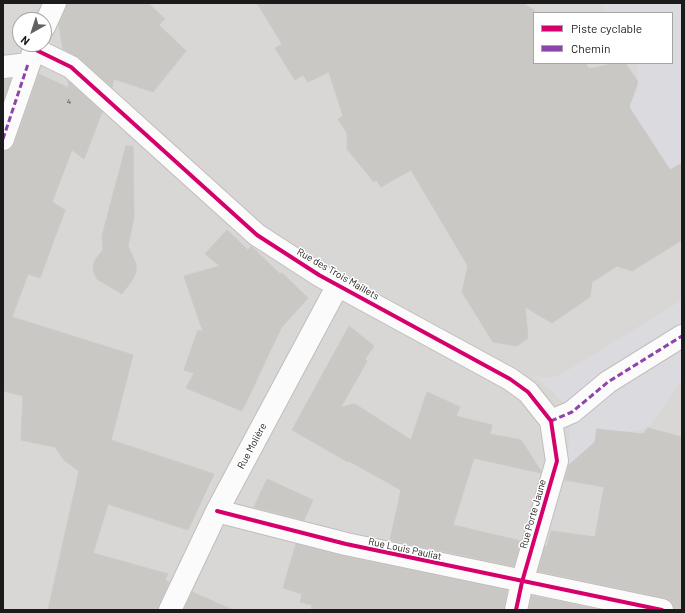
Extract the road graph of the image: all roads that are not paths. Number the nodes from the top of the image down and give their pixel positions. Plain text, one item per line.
1 (33, 52) edge
2 (3, 67) edge
3 (3, 138) edge
4 (338, 285) junction
5 (682, 336) edge
6 (551, 421) junction
7 (217, 512) junction
8 (522, 582) junction
9 (170, 610) edge
10 (516, 610) edge
11 (662, 610) edge

1 - 2 street
1 - 3 street
1 - 4 street, Rue des Trois Maillets
4 - 6 street, Rue des Trois Maillets
4 - 7 street, Rue Molière
5 - 6 street
6 - 8 street, Rue Porte Jaune
7 - 8 street, Rue Louis Pauliat
7 - 9 street, Rue Molière
8 - 10 street, Rue Porte Jaune
8 - 11 street, Rue Louis Pauliat

